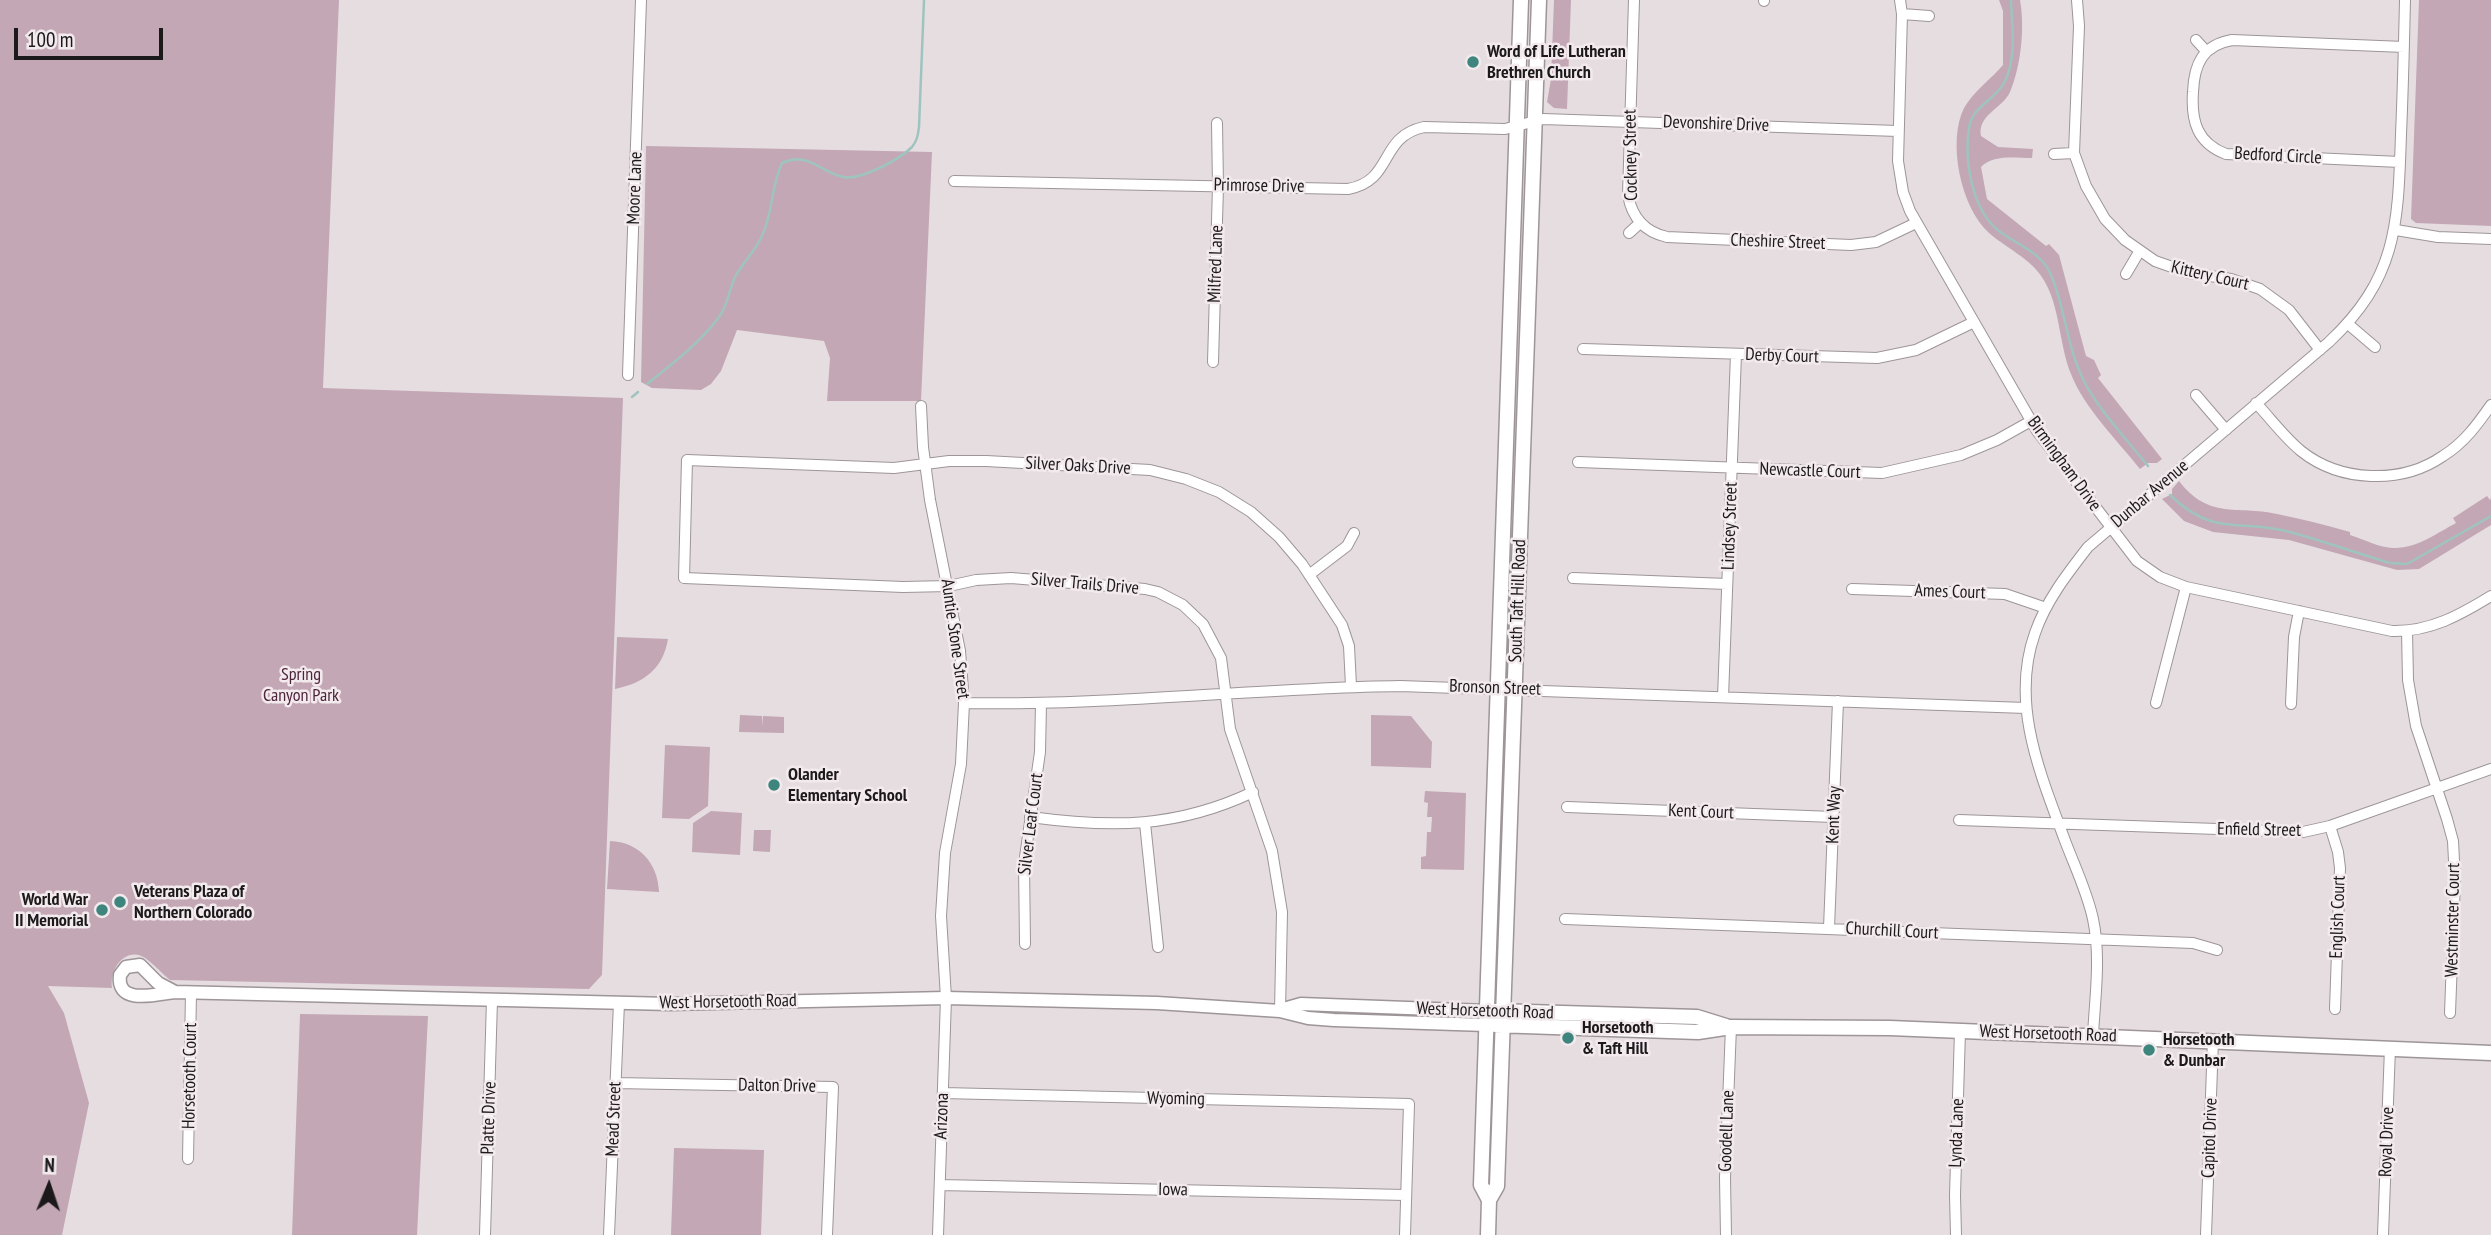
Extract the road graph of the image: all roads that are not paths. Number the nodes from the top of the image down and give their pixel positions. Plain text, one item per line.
1 (640, 0) edge
2 (1521, 0) edge
3 (1539, 0) edge
4 (1634, 0) edge
5 (1900, 0) edge
6 (2077, 0) edge
7 (2405, 0) edge
8 (1902, 14) junction
9 (1929, 16) dead end
10 (2196, 40) dead end
11 (2404, 47) junction
12 (2206, 51) junction
13 (1535, 120) junction
14 (1630, 121) junction
15 (1217, 123) dead end
16 (1517, 127) junction
17 (1898, 131) junction
18 (2074, 153) junction
19 (2054, 154) dead end
20 (2400, 162) junction
21 (954, 181) dead end
22 (1218, 186) junction
23 (1640, 223) junction
24 (1916, 223) junction
25 (2396, 230) junction
26 (1629, 233) dead end
27 (2491, 239) edge
28 (2139, 251) junction
29 (2126, 274) dead end
30 (1974, 322) junction
31 (2348, 324) junction
32 (2375, 347) dead end
33 (1583, 349) dead end
34 (2320, 350) junction
35 (1736, 354) junction
36 (1213, 362) dead end
37 (628, 376) dead end
38 (2196, 394) dead end
39 (2256, 403) junction
40 (2491, 405) edge
41 (921, 406) dead end
42 (2031, 421) junction
43 (2226, 430) junction
44 (1578, 463) dead end
45 (925, 464) junction
46 (1732, 468) junction
47 (2110, 528) junction
48 (1354, 533) dead end
49 (1310, 575) junction
50 (684, 578) joint
51 (1573, 578) dead end
52 (1727, 584) junction
53 (948, 586) junction
54 (2186, 587) junction
55 (1852, 589) dead end
56 (2491, 596) edge
57 (2046, 608) junction
58 (2299, 611) junction
59 (2407, 631) junction
60 (1351, 687) junction
61 (1498, 688) junction
62 (1515, 689) junction
63 (1226, 694) junction
64 (1723, 697) junction
65 (1838, 701) junction
66 (964, 703) junction
67 (2156, 703) dead end
68 (1041, 704) junction
69 (2291, 704) dead end
70 (2026, 708) junction
71 (2491, 769) edge
72 (2436, 787) junction
73 (1253, 792) junction
74 (1567, 807) dead end
75 (1030, 817) junction
76 (1834, 817) junction
77 (1959, 820) dead end
78 (1145, 823) junction
79 (2059, 824) junction
80 (2330, 827) junction
81 (1565, 919) dead end
82 (1829, 928) junction
83 (2096, 941) junction
84 (1025, 944) dead end
85 (1158, 947) dead end
86 (2217, 950) dead end
87 (175, 992) dead end
88 (191, 993) junction
89 (946, 998) junction
90 (492, 1000) junction
91 (619, 1003) junction
92 (2335, 1009) dead end
93 (1280, 1011) junction
94 (2451, 1013) dead end
95 (1487, 1018) junction
96 (1504, 1018) junction
97 (1731, 1027) junction
98 (1960, 1031) junction
99 (2093, 1035) junction
100 (2213, 1040) junction
101 (2390, 1048) junction
102 (2491, 1053) edge
103 (615, 1083) junction
104 (943, 1093) junction
105 (188, 1158) dead end
106 (940, 1185) junction
107 (1406, 1195) junction
108 (1489, 1200) junction
109 (485, 1235) edge
110 (610, 1235) edge
111 (827, 1235) edge
112 (938, 1235) edge
113 (1405, 1235) edge
114 (1488, 1235) edge
115 (1726, 1235) edge
116 (1956, 1235) edge
117 (2206, 1235) edge
118 (2384, 1235) edge

1 - 37 street, Moore Lane
2 - 16 main road, South Taft Hill Road
3 - 13 main road, South Taft Hill Road
4 - 14 street, Cockney Street
5 - 8 street, Birmingham Drive
6 - 18 street, Kittery Court
7 - 11 street, Dunbar Avenue
8 - 9 street
8 - 17 street, Birmingham Drive
10 - 12 street
11 - 12 street
11 - 20 street, Dunbar Avenue
12 - 20 street, Bedford Circle
13 - 14 street, Devonshire Drive
13 - 16 street, Primrose Drive
13 - 62 main road, South Taft Hill Road
14 - 17 street, Devonshire Drive
14 - 23 street, Cockney Street
15 - 22 street, Milfred Lane
16 - 22 street, Primrose Drive
16 - 61 main road, South Taft Hill Road
17 - 24 street, Birmingham Drive
18 - 19 street
18 - 28 street, Kittery Court
20 - 25 street, Dunbar Avenue
21 - 22 street, Primrose Drive
22 - 36 street, Milfred Lane
23 - 24 street, Cheshire Street
23 - 26 street
24 - 30 street, Birmingham Drive
25 - 27 street
25 - 31 street, Dunbar Avenue
28 - 29 street
28 - 34 street, Kittery Court
30 - 35 street, Derby Court
30 - 42 street, Birmingham Drive
31 - 32 street
31 - 34 street, Dunbar Avenue
33 - 35 street, Derby Court
34 - 39 street, Dunbar Avenue
35 - 46 street, Lindsey Street
38 - 43 street
39 - 40 street
39 - 43 street, Dunbar Avenue
41 - 45 street, Auntie Stone Street
42 - 46 street, Newcastle Court
42 - 47 street, Birmingham Drive
43 - 47 street, Dunbar Avenue
44 - 46 street, Newcastle Court
45 - 49 street, Silver Oaks Drive
45 - 50 street, Silver Oaks Drive
45 - 53 street, Auntie Stone Street
46 - 52 street, Lindsey Street
47 - 54 street, Birmingham Drive
47 - 57 street, Dunbar Avenue
48 - 49 street
49 - 60 street, Silver Oaks Drive
50 - 53 street, Silver Trails Drive
51 - 52 street
52 - 64 street, Lindsey Street
53 - 63 street, Silver Trails Drive
53 - 66 street, Auntie Stone Street
54 - 58 street, Birmingham Drive
54 - 67 street
55 - 57 street, Ames Court
56 - 59 street, Birmingham Drive
57 - 70 street, Dunbar Avenue
58 - 59 street, Birmingham Drive
58 - 69 street
59 - 72 street, Westminster Court
60 - 61 street, Bronson Street
60 - 63 street, Bronson Street
61 - 62 street, Bronson Street
61 - 95 main road, South Taft Hill Road
62 - 64 street, Bronson Street
62 - 96 main road, South Taft Hill Road
63 - 68 street, Bronson Street
63 - 73 street, Silver Trails Drive
64 - 65 street, Bronson Street
65 - 70 street, Bronson Street
65 - 76 street, Kent Way
66 - 68 street, Bronson Street
66 - 89 street, Auntie Stone Street
68 - 75 street, Silver Leaf Court
70 - 79 street, Dunbar Avenue
71 - 72 street, Enfield Street
72 - 80 street, Enfield Street
72 - 94 street, Westminster Court
73 - 78 street
73 - 93 street, Silver Trails Drive
74 - 76 street, Kent Court
75 - 78 street
75 - 84 street, Silver Leaf Court
76 - 82 street, Kent Way
77 - 79 street, Enfield Street
78 - 85 street
79 - 80 street, Enfield Street
79 - 83 street, Dunbar Avenue
80 - 92 street, English Court
81 - 82 street, Churchill Court
82 - 83 street, Churchill Court
83 - 86 street, Churchill Court
83 - 99 street, Dunbar Avenue
87 - 88 street, West Horsetooth Road
88 - 90 street, West Horsetooth Road
88 - 105 street, Horsetooth Court
89 - 91 street, West Horsetooth Road
89 - 93 street, West Horsetooth Road
89 - 104 street, Arizona
90 - 91 street, West Horsetooth Road
90 - 109 street, Platte Drive
91 - 103 street, Mead Street
93 - 95 street, West Horsetooth Road
95 - 96 main road, West Horsetooth Road
95 - 108 main road, South Taft Hill Road
96 - 97 main road, West Horsetooth Road
96 - 108 main road, South Taft Hill Road
97 - 98 main road, West Horsetooth Road
97 - 115 street, Goodell Lane
98 - 99 main road, West Horsetooth Road
98 - 116 street, Lynda Lane
99 - 100 main road, West Horsetooth Road
100 - 101 main road, West Horsetooth Road
100 - 117 street, Capitol Drive
101 - 102 main road, West Horsetooth Road
101 - 118 street, Royal Drive
103 - 110 street, Mead Street
103 - 111 street, Dalton Drive
104 - 106 street, Arizona
104 - 107 street, Wyoming
106 - 107 street, Iowa
106 - 112 street, Arizona
107 - 113 street
108 - 114 main road, South Taft Hill Road

